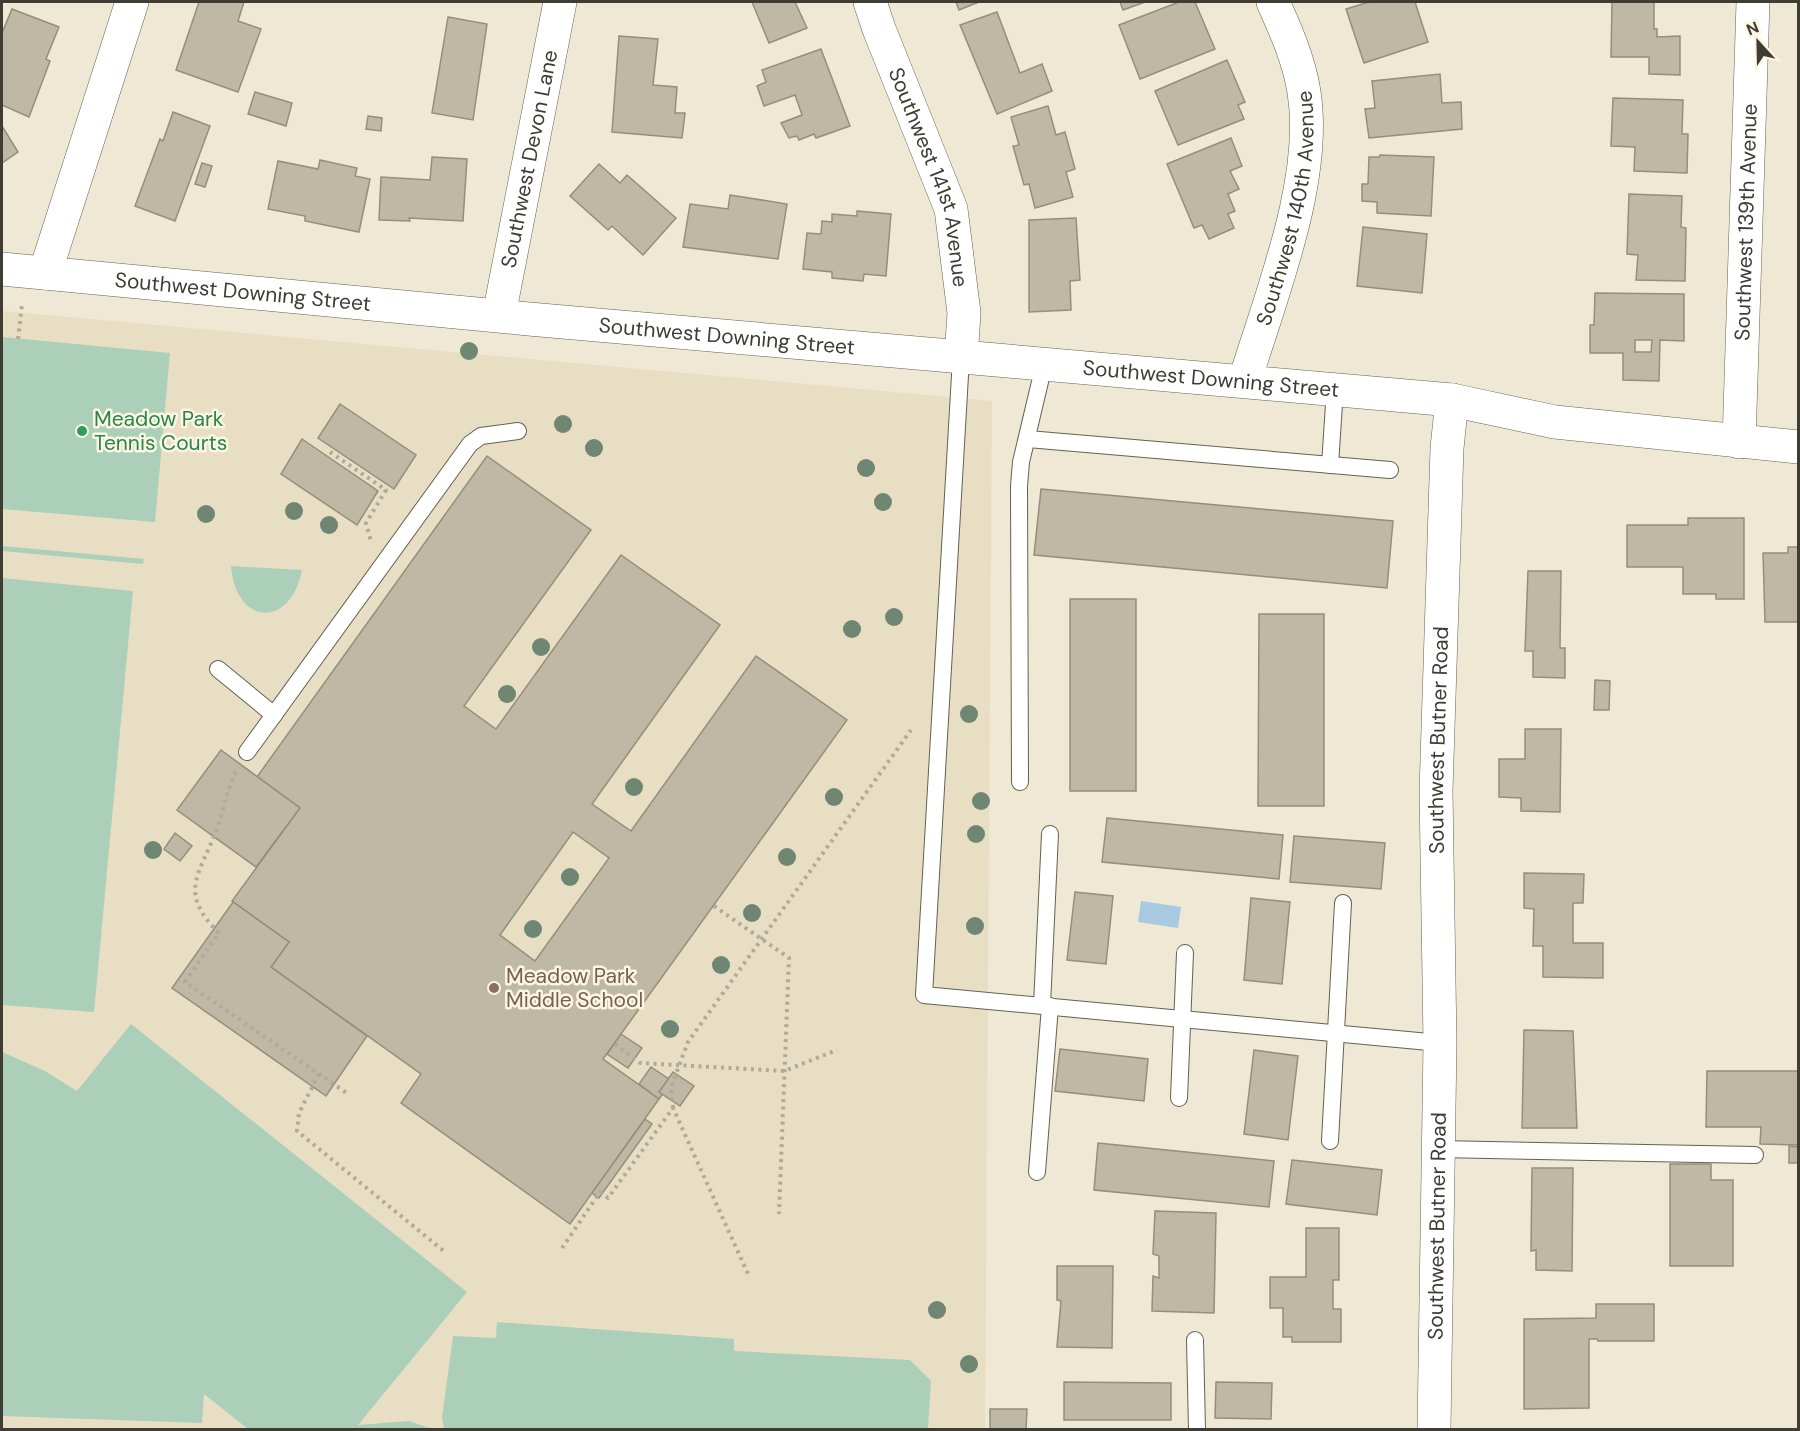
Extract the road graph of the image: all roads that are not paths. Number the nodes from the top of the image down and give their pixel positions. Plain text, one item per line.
1 (132, 2) edge
2 (560, 2) edge
3 (870, 2) edge
4 (1273, 2) edge
5 (1753, 2) edge
6 (2, 269) edge
7 (45, 273) junction
8 (499, 315) junction
9 (961, 358) junction
10 (1044, 365) junction
11 (1245, 380) junction
12 (1335, 389) junction
13 (1452, 400) junction
14 (518, 431) dead end
15 (1028, 439) junction
16 (1739, 442) junction
17 (1798, 447) edge
18 (1330, 465) junction
19 (1390, 470) dead end
20 (218, 669) dead end
21 (274, 715) junction
22 (247, 752) road end
23 (1020, 782) dead end
24 (1050, 834) dead end
25 (1343, 903) dead end
26 (1185, 953) dead end
27 (1046, 1006) junction
28 (1182, 1019) junction
29 (1337, 1033) junction
30 (1440, 1043) junction
31 (1179, 1098) dead end
32 (1330, 1141) dead end
33 (1438, 1149) junction
34 (1755, 1155) dead end
35 (1037, 1172) dead end
36 (1195, 1340) dead end
37 (1197, 1430) edge
38 (1434, 1430) edge

1 - 7 street
2 - 8 street, Southwest Devon Lane
3 - 9 street, Southwest 141st Avenue
4 - 11 street, Southwest 140th Avenue
5 - 16 street, Southwest 139th Avenue
6 - 7 street, Southwest Downing Street
7 - 8 street, Southwest Downing Street
8 - 9 street, Southwest Downing Street
9 - 10 street, Southwest Downing Street
9 - 27 lane
10 - 11 street, Southwest Downing Street
10 - 15 lane
11 - 12 street, Southwest Downing Street
12 - 13 street, Southwest Downing Street
12 - 18 lane
13 - 16 street
13 - 30 street, Southwest Butner Road
14 - 21 lane
15 - 18 lane
15 - 23 lane
16 - 17 street
18 - 19 lane
20 - 21 lane
21 - 22 lane
24 - 27 lane
25 - 29 lane
26 - 28 lane
27 - 28 lane
27 - 35 lane
28 - 29 lane
28 - 31 lane
29 - 30 lane
29 - 32 lane
30 - 33 street, Southwest Butner Road
33 - 34 lane
33 - 38 street, Southwest Butner Road
36 - 37 lane

